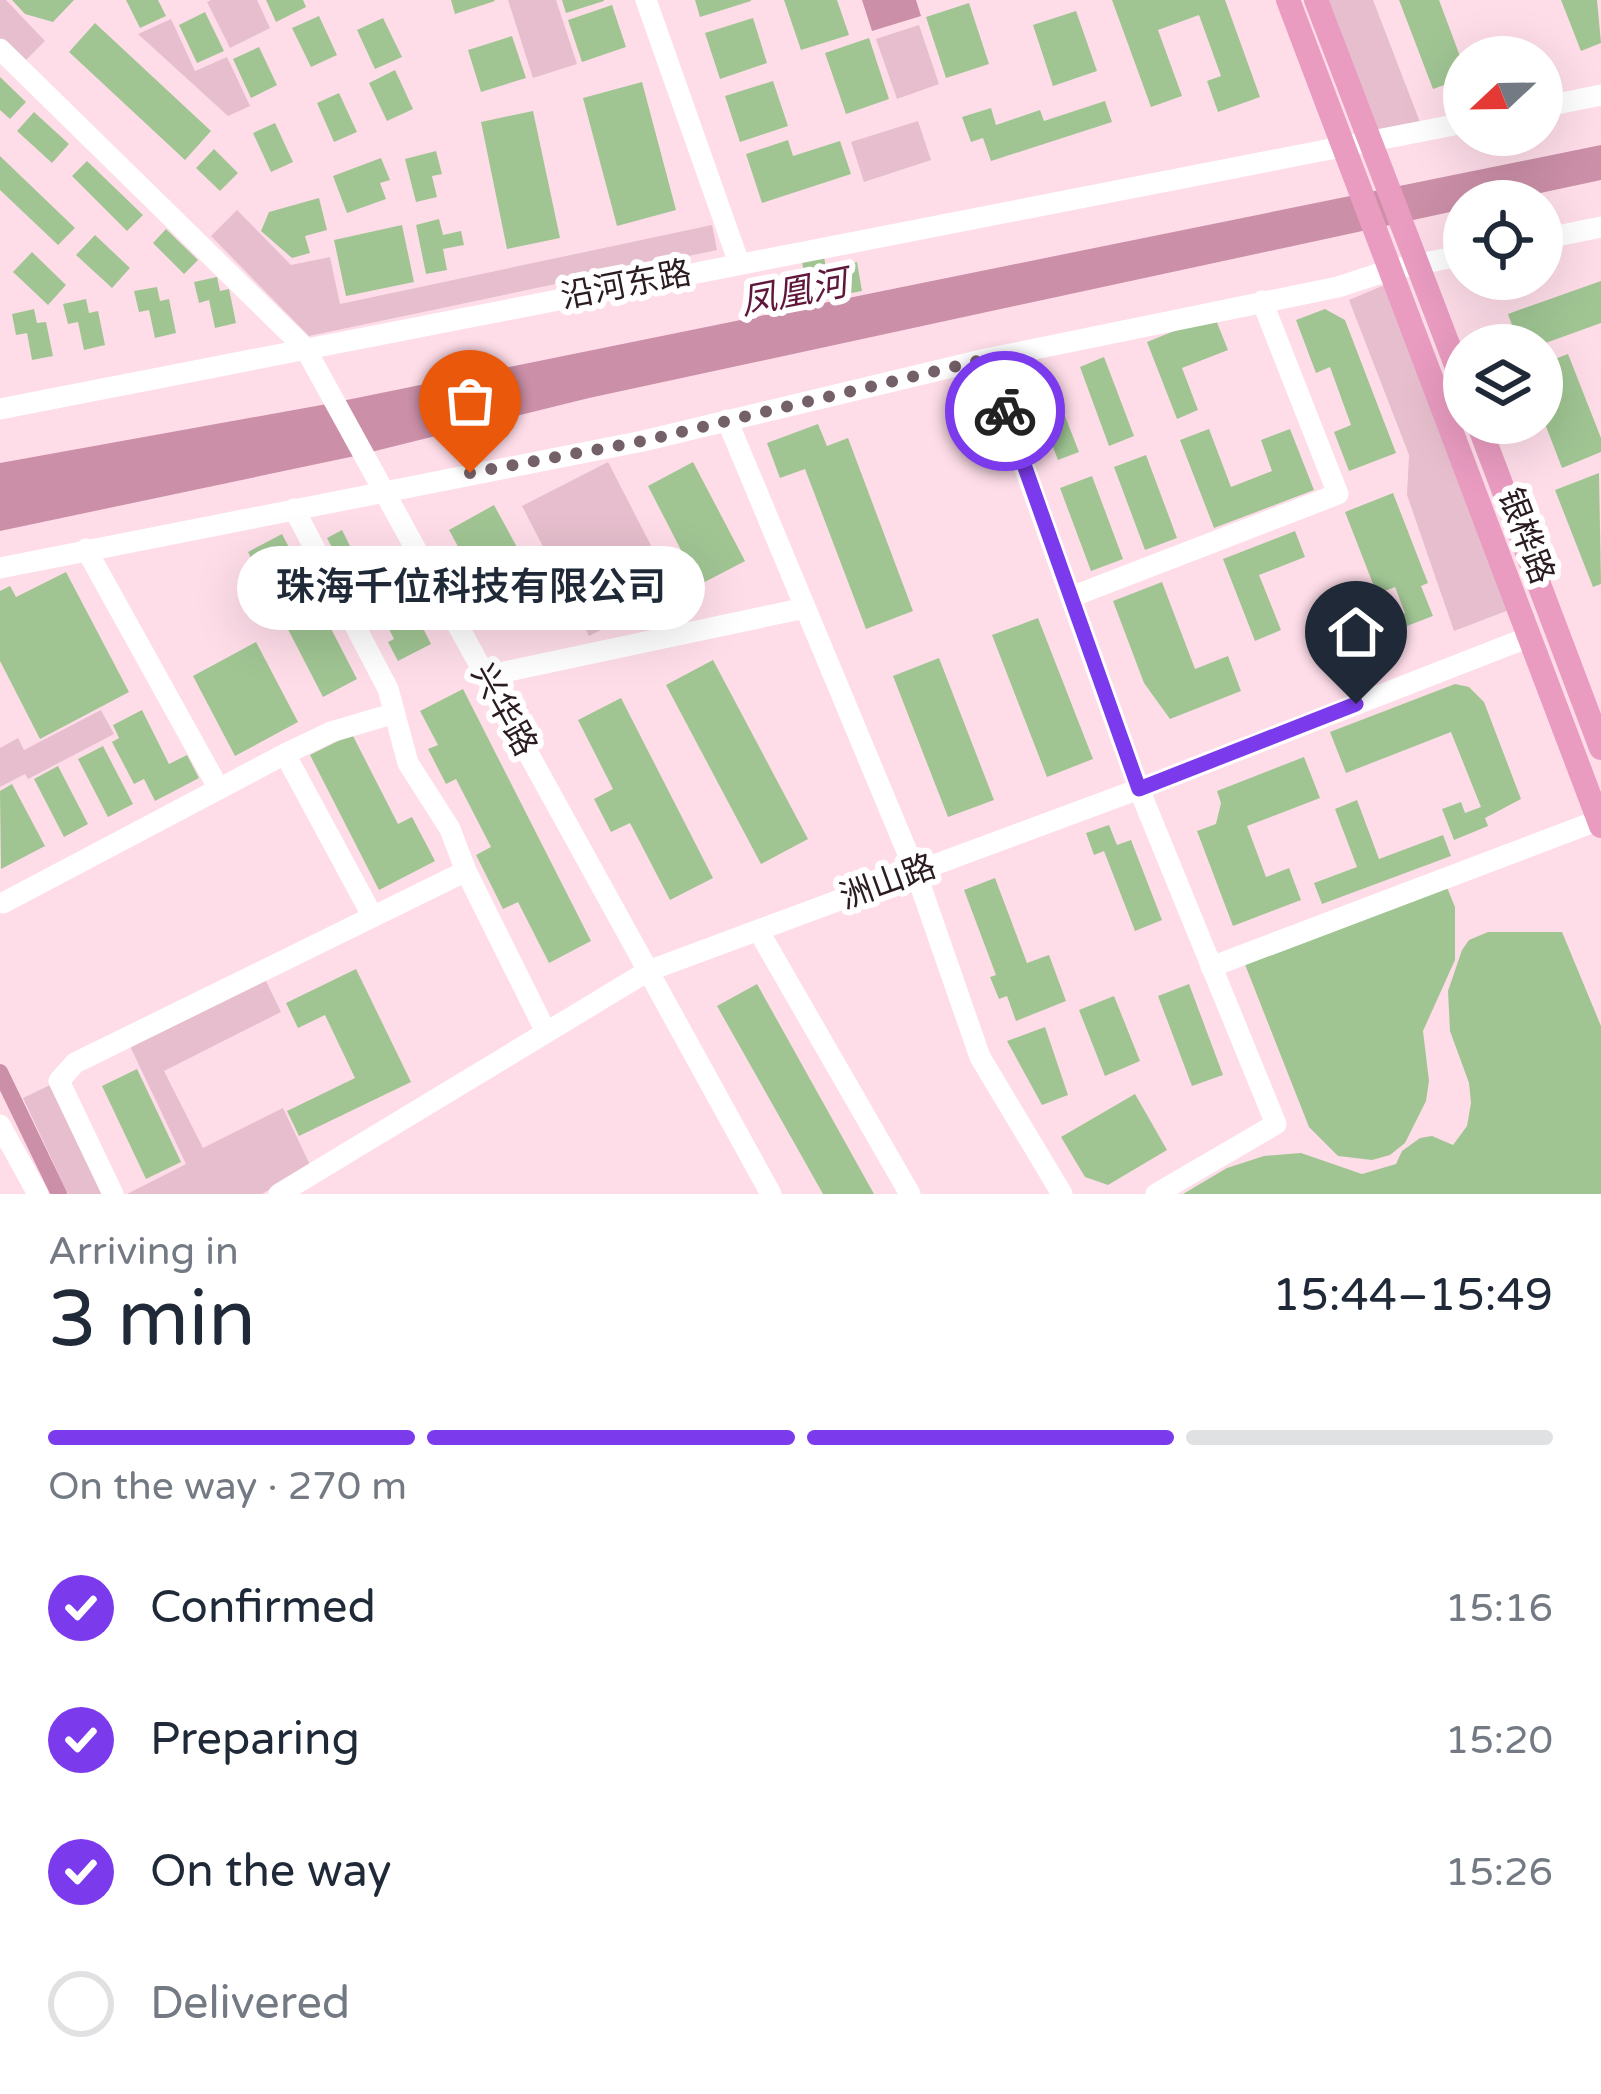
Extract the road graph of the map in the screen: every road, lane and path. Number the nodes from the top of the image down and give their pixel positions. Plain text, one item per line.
1 (646, 0) edge
2 (1288, 0) edge
3 (1316, 0) edge
4 (0, 49) edge
5 (1601, 95) edge
6 (1563, 103) edge
7 (1443, 127) edge
8 (1370, 142) junction
9 (1343, 146) junction
10 (1601, 226) edge
11 (1563, 234) edge
12 (1443, 260) edge
13 (739, 262) junction
14 (1418, 265) junction
15 (1390, 270) junction
16 (1262, 301) junction
17 (1443, 331) edge
18 (305, 348) junction
19 (986, 359) junction
20 (0, 410) edge
21 (727, 420) junction
22 (1486, 444) edge
23 (383, 490) junction
24 (295, 509) junction
25 (86, 549) junction
26 (0, 568) edge
27 (1071, 597) junction
28 (805, 608) junction
29 (1529, 637) junction
30 (485, 676) junction
31 (392, 714) junction
32 (1601, 748) edge
33 (285, 754) junction
34 (219, 789) junction
35 (1139, 789) junction
36 (1600, 823) edge
37 (466, 871) junction
38 (915, 871) junction
39 (3, 903) dead end
40 (373, 917) junction
41 (758, 930) junction
42 (1211, 967) junction
43 (648, 971) junction
44 (546, 1033) junction
45 (0, 1125) edge
46 (38, 1194) edge
47 (113, 1194) edge
48 (279, 1194) edge
49 (771, 1194) edge
50 (910, 1194) edge
51 (1062, 1194) edge
52 (1156, 1194) edge

1 - 13 street
2 - 9 main road, 银桦路
3 - 8 main road
4 - 18 street, 兴华路
5 - 6 street
7 - 8 street, 沿河东路
8 - 9 street, 沿河东路
8 - 14 main road
9 - 13 street, 沿河东路
9 - 15 main road, 银桦路
10 - 11 street
12 - 14 street
13 - 18 street, 沿河东路
14 - 15 street
14 - 17 main road
15 - 16 street
15 - 29 main road, 银桦路
16 - 19 street
16 - 27 street
18 - 20 street, 沿河东路
18 - 23 street, 兴华路
19 - 21 street
19 - 27 street
21 - 23 street
21 - 28 street
22 - 32 main road, 银桦路
23 - 24 street
23 - 30 street, 兴华路
24 - 25 street
24 - 31 street
25 - 26 street
25 - 34 street
27 - 35 street
28 - 30 street
28 - 38 street
29 - 35 street, 洲山路
29 - 36 main road, 银桦路
30 - 43 street, 兴华路
31 - 33 street
31 - 37 street
33 - 34 street
33 - 40 street
34 - 39 street
35 - 38 street, 洲山路
35 - 42 street
36 - 42 street
37 - 40 street
37 - 44 street
38 - 41 street, 洲山路
38 - 51 street
40 - 47 street
41 - 43 street, 洲山路
41 - 50 street
42 - 52 street
43 - 44 street, 洲山路
43 - 49 street, 兴华路
44 - 48 street, 洲山路
45 - 46 street

